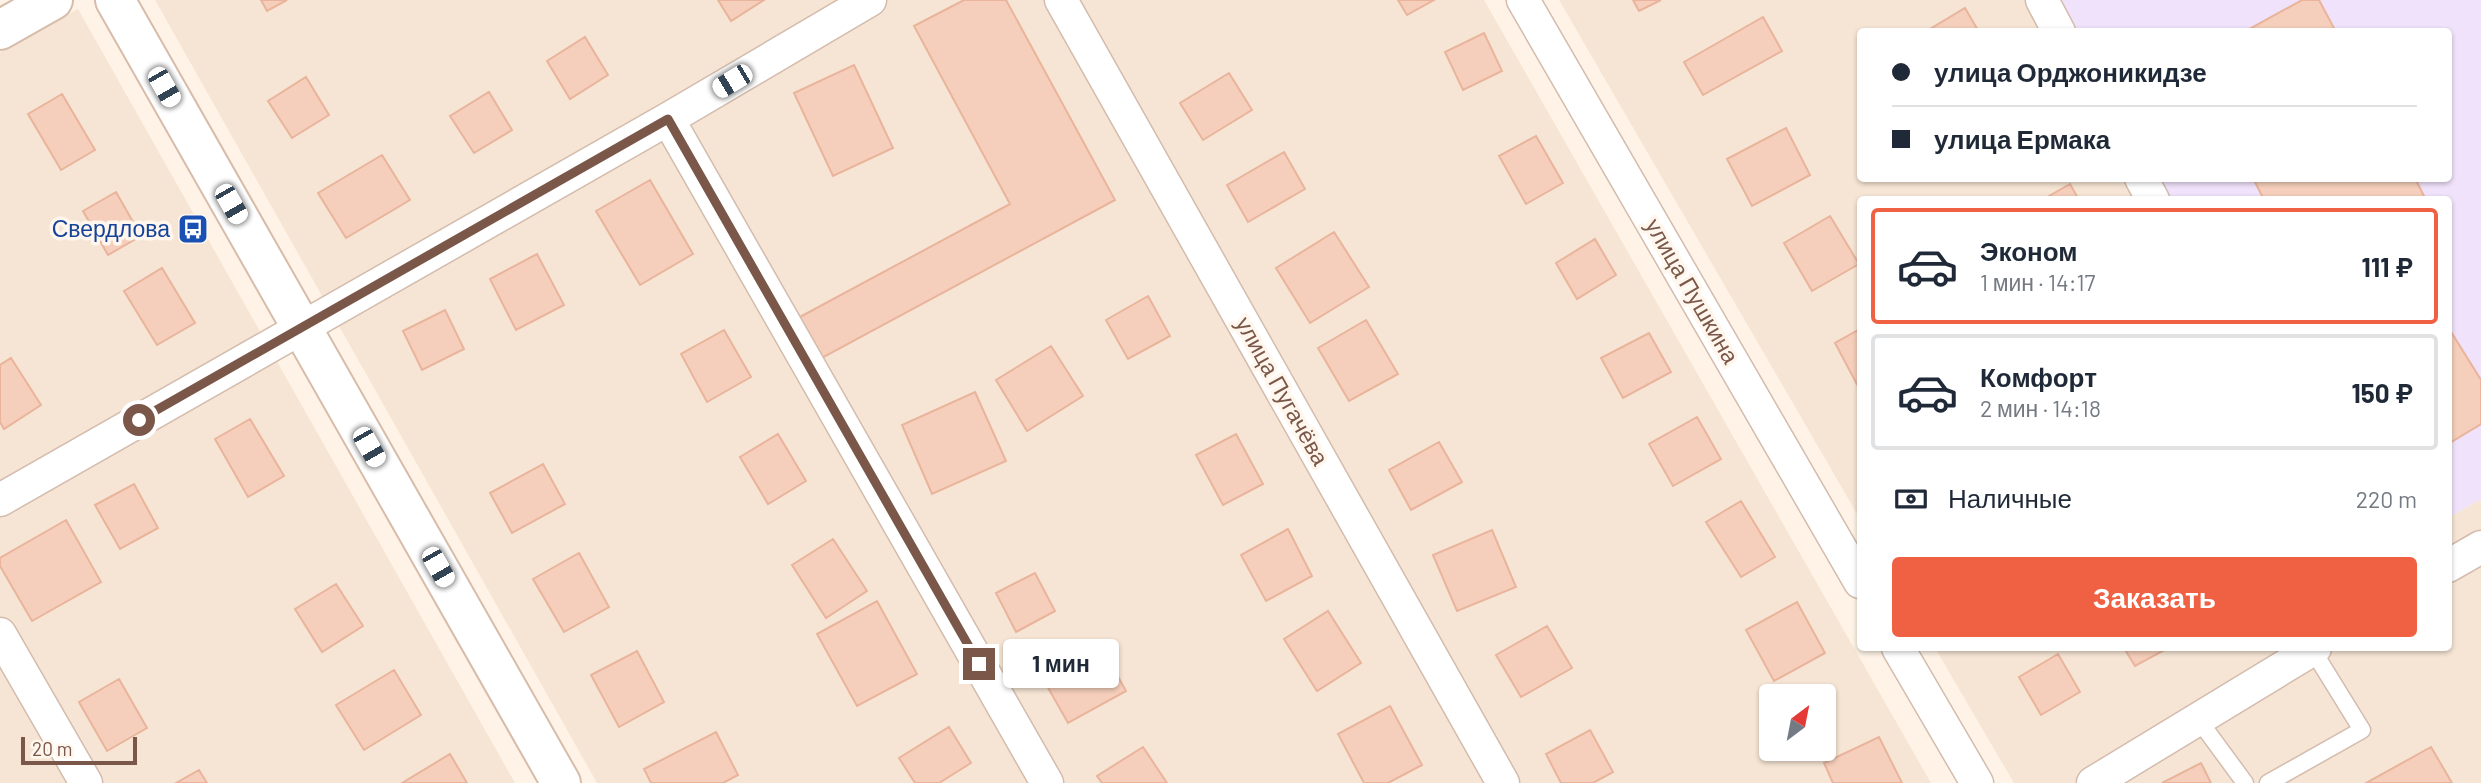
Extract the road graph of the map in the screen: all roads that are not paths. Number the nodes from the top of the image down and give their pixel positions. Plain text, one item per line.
1 (53, 0) edge
2 (115, 0) edge
3 (870, 0) edge
4 (1061, 0) edge
5 (1523, 0) edge
6 (2042, 0) edge
7 (833, 9) edge
8 (2057, 28) edge
9 (0, 30) edge
10 (668, 119) junction
11 (301, 327) junction
12 (0, 500) edge
13 (2481, 547) edge
14 (2452, 564) edge
15 (1857, 577) edge
16 (0, 634) edge
17 (1900, 651) edge
18 (2309, 651) edge
19 (2316, 651) edge
20 (2198, 719) junction
21 (86, 783) edge
22 (561, 783) edge
23 (1047, 783) edge
24 (1503, 783) edge
25 (1977, 783) edge
26 (2093, 783) edge
27 (2245, 783) edge
28 (2268, 783) edge

1 - 9 street
2 - 11 street
3 - 7 street
4 - 24 street, улица Пугачёва
5 - 15 street, улица Пушкина
6 - 8 street
7 - 10 street
10 - 11 street
10 - 23 street
11 - 12 street
11 - 22 street
13 - 14 street
16 - 21 street
17 - 25 street
18 - 20 street
19 - 28 lane
20 - 26 street
20 - 27 lane

